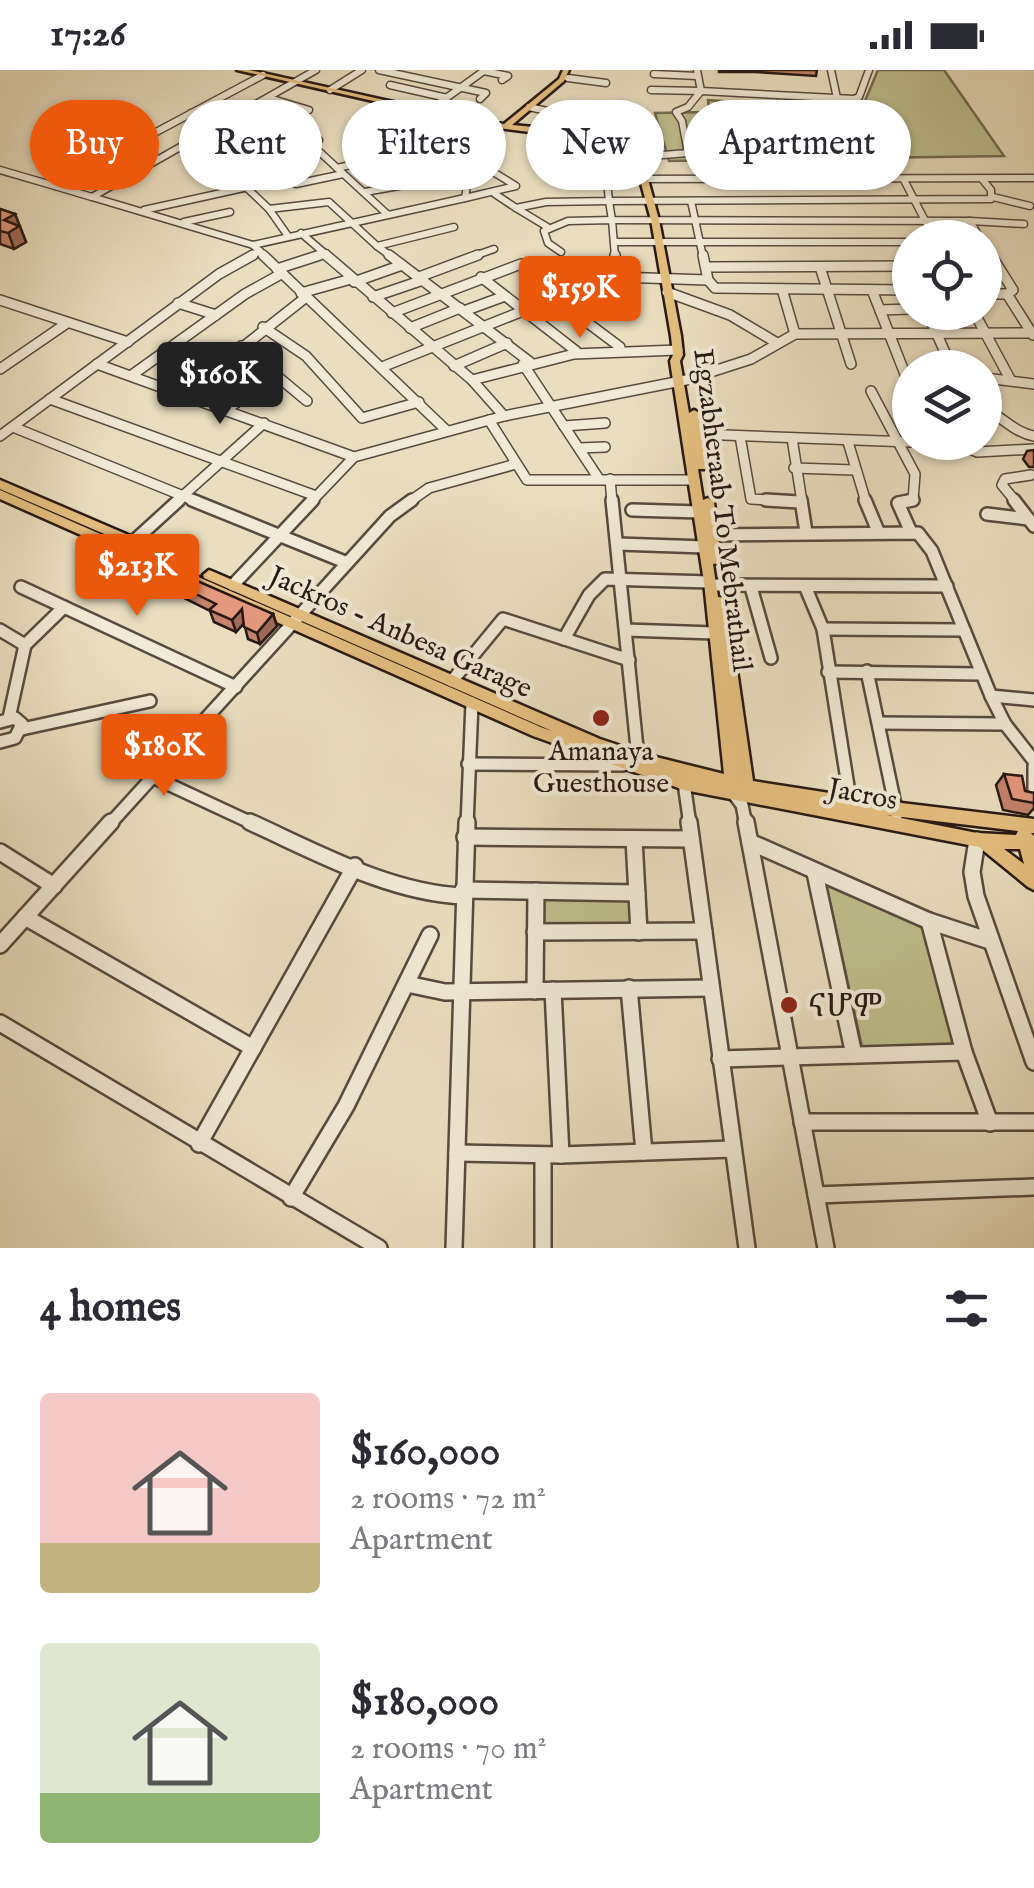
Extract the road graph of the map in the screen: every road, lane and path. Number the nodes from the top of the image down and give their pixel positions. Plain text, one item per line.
1 (240, 70) edge
2 (314, 70) edge
3 (362, 70) edge
4 (379, 70) edge
5 (485, 70) edge
6 (831, 70) edge
7 (870, 70) edge
8 (568, 73) edge
9 (697, 73) edge
10 (654, 74) edge
11 (263, 75) junction
12 (404, 75) junction
13 (509, 78) dead end
14 (296, 82) junction
15 (606, 83) dead end
16 (390, 85) junction
17 (462, 87) junction
18 (330, 90) junction
19 (651, 90) dead end
20 (700, 91) junction
21 (269, 98) junction
22 (447, 98) junction
23 (838, 98) junction
24 (370, 99) junction
25 (480, 99) dead end
26 (217, 100) edge
27 (266, 100) edge
28 (276, 100) edge
29 (374, 100) edge
30 (444, 100) edge
31 (539, 100) edge
32 (526, 112) edge
33 (507, 125) joint
34 (526, 128) edge
35 (337, 150) dead end
36 (322, 154) edge
37 (664, 155) edge
38 (322, 156) edge
39 (0, 170) edge
40 (340, 171) junction
41 (322, 176) edge
42 (1034, 178) edge
43 (30, 179) edge
44 (982, 179) junction
45 (911, 180) edge
46 (68, 190) edge
47 (104, 190) edge
48 (234, 190) edge
49 (245, 190) edge
50 (376, 190) edge
51 (466, 190) edge
52 (506, 190) edge
53 (610, 190) edge
54 (649, 190) edge
55 (909, 190) edge
56 (365, 192) junction
57 (495, 194) junction
58 (92, 197) junction
59 (993, 197) junction
60 (465, 198) junction
61 (914, 200) junction
62 (609, 201) junction
63 (651, 201) junction
64 (691, 201) junction
65 (1030, 206) dead end
66 (516, 208) junction
67 (269, 209) junction
68 (140, 211) junction
69 (230, 212) dead end
70 (387, 214) junction
71 (612, 220) junction
72 (655, 220) junction
73 (924, 220) edge
74 (695, 221) junction
75 (892, 221) edge
76 (180, 222) junction
77 (352, 222) junction
78 (1002, 223) edge
79 (1024, 224) dead end
80 (454, 228) dead end
81 (548, 228) junction
82 (301, 233) junction
83 (288, 236) junction
84 (614, 242) junction
85 (659, 242) junction
86 (700, 242) junction
87 (746, 242) junction
88 (892, 242) edge
89 (378, 246) junction
90 (256, 248) junction
91 (494, 249) dead end
92 (561, 252) dead end
93 (326, 253) junction
94 (402, 265) junction
95 (706, 266) junction
96 (753, 266) junction
97 (892, 266) edge
98 (820, 267) junction
99 (279, 272) junction
100 (1002, 273) edge
101 (421, 278) junction
102 (481, 278) junction
103 (616, 278) junction
104 (664, 279) junction
105 (352, 280) junction
106 (708, 280) junction
107 (782, 290) junction
108 (828, 290) junction
109 (872, 290) junction
110 (892, 290) edge
111 (440, 292) junction
112 (667, 292) junction
113 (589, 293) junction
114 (1002, 294) edge
115 (1007, 294) junction
116 (303, 296) junction
117 (505, 296) junction
118 (373, 297) junction
119 (0, 300) edge
120 (178, 303) junction
121 (564, 305) junction
122 (462, 309) junction
123 (523, 310) junction
124 (880, 310) junction
125 (892, 310) edge
126 (392, 313) junction
127 (216, 315) junction
128 (534, 317) junction
129 (67, 323) junction
130 (485, 324) junction
131 (263, 328) junction
132 (410, 328) junction
133 (844, 332) junction
134 (890, 332) junction
135 (938, 332) junction
136 (985, 332) junction
137 (795, 334) junction
138 (1033, 334) edge
139 (128, 342) junction
140 (781, 342) junction
141 (508, 343) junction
142 (241, 346) junction
143 (433, 347) junction
144 (620, 347) junction
145 (898, 350) edge
146 (945, 350) edge
147 (576, 351) junction
148 (678, 353) junction
149 (527, 363) junction
150 (97, 364) junction
151 (851, 364) dead end
152 (454, 366) junction
153 (382, 367) junction
154 (0, 368) edge
155 (132, 374) junction
156 (280, 379) junction
157 (1002, 379) edge
158 (1010, 379) junction
159 (472, 380) junction
160 (683, 381) junction
161 (1034, 384) edge
162 (871, 391) dead end
163 (182, 394) junction
164 (50, 399) junction
165 (307, 401) dead end
166 (419, 402) junction
167 (552, 405) junction
168 (228, 410) junction
169 (504, 416) junction
170 (1002, 416) edge
171 (490, 420) junction
172 (264, 423) junction
173 (605, 423) dead end
174 (892, 423) edge
175 (564, 426) junction
176 (13, 427) junction
177 (446, 430) junction
178 (697, 434) junction
179 (0, 436) edge
180 (740, 436) junction
181 (1034, 436) edge
182 (792, 438) junction
183 (848, 442) junction
184 (892, 442) edge
185 (605, 447) dead end
186 (579, 448) junction
187 (1034, 449) edge
188 (1012, 450) junction
189 (1002, 451) edge
190 (354, 456) junction
191 (910, 460) edge
192 (226, 461) junction
193 (516, 464) junction
194 (794, 468) junction
195 (854, 470) junction
196 (1032, 477) edge
197 (605, 479) junction
198 (695, 480) junction
199 (0, 484) edge
200 (0, 494) edge
201 (183, 496) junction
202 (316, 496) junction
203 (799, 502) junction
204 (35, 504) junction
205 (632, 510) dead end
206 (700, 512) junction
207 (987, 514) dead end
208 (1031, 522) edge
209 (910, 530) junction
210 (878, 531) junction
211 (806, 532) junction
212 (280, 535) junction
213 (706, 539) junction
214 (134, 542) junction
215 (618, 544) junction
216 (344, 562) junction
217 (623, 581) junction
218 (233, 584) junction
219 (714, 584) junction
220 (805, 586) junction
221 (947, 586) junction
222 (751, 587) junction
223 (21, 588) dead end
224 (64, 608) junction
225 (297, 619) junction
226 (822, 628) junction
227 (0, 630) edge
228 (626, 630) junction
229 (964, 630) junction
230 (714, 632) junction
231 (564, 639) junction
232 (25, 645) junction
233 (772, 658) dead end
234 (628, 660) junction
235 (867, 671) junction
236 (828, 672) junction
237 (981, 674) junction
238 (452, 681) junction
239 (236, 687) junction
240 (990, 696) junction
241 (1034, 700) edge
242 (150, 702) dead end
243 (472, 703) junction
244 (4, 720) edge
245 (879, 723) junction
246 (1004, 724) junction
247 (22, 729) junction
248 (0, 742) edge
249 (630, 761) junction
250 (468, 764) junction
251 (1034, 764) edge
252 (155, 778) junction
253 (684, 783) junction
254 (740, 791) junction
255 (1034, 798) edge
256 (851, 806) junction
257 (898, 820) junction
258 (1029, 834) edge
259 (465, 837) junction
260 (634, 839) junction
261 (691, 839) junction
262 (979, 840) junction
263 (750, 842) junction
264 (0, 852) edge
265 (355, 866) junction
266 (1034, 870) edge
267 (815, 872) junction
268 (1034, 882) edge
269 (54, 886) junction
270 (536, 892) junction
271 (463, 893) junction
272 (637, 893) junction
273 (25, 918) junction
274 (929, 921) junction
275 (704, 931) junction
276 (535, 932) junction
277 (639, 932) junction
278 (430, 935) dead end
279 (990, 941) junction
280 (0, 945) edge
281 (407, 984) junction
282 (629, 988) junction
283 (711, 988) junction
284 (535, 990) junction
285 (553, 990) junction
286 (459, 992) junction
287 (0, 1023) edge
288 (252, 1048) junction
289 (964, 1052) junction
290 (854, 1055) junction
291 (789, 1056) junction
292 (720, 1058) junction
293 (1034, 1062) edge
294 (802, 1122) junction
295 (1034, 1122) edge
296 (990, 1123) junction
297 (199, 1144) junction
298 (732, 1150) junction
299 (644, 1152) junction
300 (457, 1153) junction
301 (552, 1155) junction
302 (1034, 1187) edge
303 (816, 1195) junction
304 (290, 1198) junction
305 (359, 1244) edge
306 (379, 1248) edge
307 (454, 1248) edge
308 (543, 1248) edge
309 (747, 1248) edge
310 (826, 1248) edge

1 - 11 main road
2 - 14 street
3 - 18 street
4 - 12 street
5 - 13 street
5 - 17 street
6 - 23 street
7 - 23 street
8 - 15 street
8 - 31 main road
9 - 10 street
9 - 20 street
11 - 14 main road
11 - 26 street
12 - 16 street
12 - 17 street
14 - 18 main road
14 - 21 street
16 - 22 street
16 - 24 street
17 - 22 street
17 - 25 street
18 - 24 main road
19 - 20 street
20 - 23 street
20 - 37 street
21 - 27 street
21 - 28 street
22 - 30 street
24 - 29 main road
32 - 33 main road
33 - 34 main road
35 - 36 street
38 - 40 street
39 - 43 street
40 - 41 street
40 - 56 street
42 - 44 street
44 - 45 street
44 - 59 street
46 - 58 street
47 - 58 street
48 - 68 street
49 - 67 street
50 - 56 street
51 - 60 street
52 - 57 street
53 - 62 street
54 - 63 main road, Egzabheraab To Mebrathail
55 - 61 street
56 - 70 street
57 - 60 street
57 - 66 street
58 - 68 street
59 - 61 street
59 - 65 street
60 - 70 street
61 - 64 street
61 - 73 street
62 - 63 street
62 - 66 street
62 - 71 street
63 - 64 street
63 - 72 main road, Egzabheraab To Mebrathail
64 - 74 street
66 - 81 street
67 - 77 street
67 - 83 street
68 - 76 street
69 - 76 street
70 - 77 street
71 - 72 street
71 - 81 street
71 - 84 street
72 - 74 street
72 - 85 main road, Egzabheraab To Mebrathail
74 - 75 street
74 - 86 street
76 - 90 street
77 - 82 street
77 - 89 street
78 - 79 street
80 - 89 street
81 - 92 street
82 - 83 street
82 - 93 street
83 - 90 street
84 - 85 street
84 - 103 street
85 - 86 street
85 - 104 main road, Egzabheraab To Mebrathail
86 - 87 street
86 - 95 street
87 - 88 street
87 - 96 street
89 - 94 street
90 - 99 street
90 - 120 street
91 - 101 street
93 - 99 street
93 - 105 street
94 - 101 street
94 - 105 street
95 - 96 street
95 - 106 street
96 - 98 street
97 - 98 street
98 - 108 street
99 - 116 street
99 - 127 street
100 - 115 street
101 - 111 street
101 - 118 street
102 - 111 street
102 - 113 street
102 - 117 street
103 - 104 street
103 - 113 street
104 - 106 street
104 - 112 main road, Egzabheraab To Mebrathail
105 - 116 street
105 - 118 street
106 - 107 street
107 - 108 street
107 - 137 street
108 - 109 street
108 - 133 street
109 - 110 street
109 - 124 street
111 - 122 street
111 - 126 street
112 - 140 street
112 - 148 main road, Egzabheraab To Mebrathail
113 - 121 street
114 - 115 street
115 - 138 street
116 - 131 street
116 - 153 street
117 - 122 street
117 - 123 street
118 - 126 street
119 - 129 street
120 - 127 street
120 - 139 street
121 - 128 street
121 - 144 street
122 - 130 street
122 - 132 street
123 - 128 street
123 - 130 street
124 - 125 street
124 - 134 street
126 - 132 street
127 - 155 street
128 - 147 street
129 - 139 street
129 - 154 street
130 - 141 street
130 - 143 street
131 - 142 street
131 - 166 street
132 - 143 street
133 - 134 street
133 - 137 street
133 - 151 street
134 - 135 street
134 - 145 street
135 - 136 street
135 - 146 street
136 - 138 street
136 - 158 street
137 - 140 street
139 - 150 street
140 - 160 street
141 - 149 street
141 - 152 street
142 - 156 street
142 - 163 street
143 - 152 street
143 - 153 street
144 - 147 street
144 - 148 street
147 - 149 street
148 - 160 main road, Egzabheraab To Mebrathail
149 - 159 street
149 - 167 street
150 - 155 street
150 - 164 street
152 - 159 street
153 - 166 street
155 - 163 street
156 - 165 street
156 - 168 street
157 - 158 street
158 - 161 street
159 - 169 street
160 - 167 street
160 - 178 main road
160 - 198 main road, Egzabheraab To Mebrathail
162 - 174 street
163 - 168 street
164 - 176 street
164 - 192 street
166 - 177 street
167 - 169 street
167 - 175 street
168 - 172 street
169 - 171 street
170 - 181 street
171 - 177 street
171 - 193 street
172 - 190 street
172 - 192 street
173 - 175 street
175 - 186 street
176 - 179 street
176 - 201 street
177 - 190 street
178 - 180 street
178 - 213 main road
180 - 182 street
180 - 203 street
182 - 183 street
182 - 194 street
183 - 184 street
183 - 195 street
185 - 186 street
186 - 197 street
187 - 188 street
188 - 189 street
188 - 196 street
190 - 202 street
191 - 209 street
192 - 201 street
192 - 202 street
193 - 197 street
193 - 216 street
194 - 195 street
194 - 203 street
195 - 210 street
196 - 208 street
197 - 198 street
197 - 215 street
198 - 206 main road, Egzabheraab To Mebrathail
199 - 204 main road, Jackros - Anbesa Garage
200 - 204 main road
201 - 212 street
201 - 214 street
202 - 212 street
203 - 211 street
204 - 214 main road, Jackros - Anbesa Garage
204 - 225 main road
205 - 206 street
206 - 213 main road, Egzabheraab To Mebrathail
207 - 208 street
209 - 210 street
209 - 221 street
210 - 211 street
211 - 213 street
212 - 216 street
212 - 218 street
213 - 215 street
213 - 219 main road
214 - 218 main road, Jackros - Anbesa Garage
215 - 217 street
216 - 225 street
217 - 219 street
217 - 228 street
217 - 231 street
218 - 225 main road, Jackros - Anbesa Garage
219 - 222 street
219 - 230 main road, Egzabheraab To Mebrathail
219 - 254 main road
220 - 221 street
220 - 222 street
220 - 226 street
221 - 229 street
222 - 233 street
223 - 224 street
224 - 232 street
224 - 239 street
225 - 238 main road, Jackros - Anbesa Garage
225 - 239 street
225 - 243 main road
226 - 229 street
226 - 236 street
227 - 232 street
228 - 230 street
228 - 234 street
229 - 237 street
230 - 254 main road, Egzabheraab To Mebrathail
231 - 234 street
231 - 238 street
232 - 244 street
234 - 249 street
235 - 236 street
235 - 237 street
235 - 245 street
236 - 256 street
237 - 240 street
238 - 249 main road, Jackros - Anbesa Garage
239 - 252 street
240 - 241 street
240 - 246 street
242 - 247 street
243 - 249 main road
243 - 250 street
244 - 247 street
245 - 246 street
245 - 257 street
246 - 251 street
247 - 248 street
249 - 250 street
249 - 253 main road, Jacros
249 - 254 main road, Jackros - Anbesa Garage
250 - 259 street
251 - 255 street
252 - 265 street
252 - 269 street
253 - 254 main road, Jacros
253 - 261 street
254 - 256 main road, Jacros
254 - 257 main road, Jacros
254 - 263 street, Egzabheraab To Mebrathail
256 - 257 main road, Jacros
257 - 258 main road, Jacros
257 - 262 main road, Jacros
258 - 262 main road, Jacros
258 - 266 main road
259 - 260 street
259 - 271 street
260 - 261 street
260 - 272 street
261 - 275 street
262 - 268 main road
262 - 279 street
263 - 267 street
263 - 291 street, Egzabheraab To Mebrathail
264 - 269 street
265 - 271 street
265 - 288 street
267 - 274 street
267 - 290 street
269 - 273 street
270 - 271 street
270 - 272 street
270 - 276 street
271 - 286 street
272 - 277 street
273 - 280 street
273 - 288 street
274 - 279 street
274 - 289 street
275 - 277 street
275 - 283 street
276 - 277 street
276 - 284 street
278 - 281 street
279 - 293 street
281 - 286 street
281 - 304 street
282 - 283 street
282 - 285 street
282 - 299 street
283 - 292 street
284 - 285 street
284 - 286 street
285 - 301 street
286 - 300 street
287 - 297 street
288 - 297 street
289 - 290 street
289 - 296 street
290 - 291 street
291 - 292 street
291 - 294 street, Egzabheraab To Mebrathail
292 - 298 street
294 - 296 street
294 - 303 street, Egzabheraab To Mebrathail
295 - 296 street
297 - 304 street
298 - 299 street
298 - 309 street
299 - 301 street
300 - 301 street
300 - 307 street
301 - 308 street
302 - 303 street
303 - 310 street, Egzabheraab To Mebrathail
304 - 305 street
305 - 306 street

